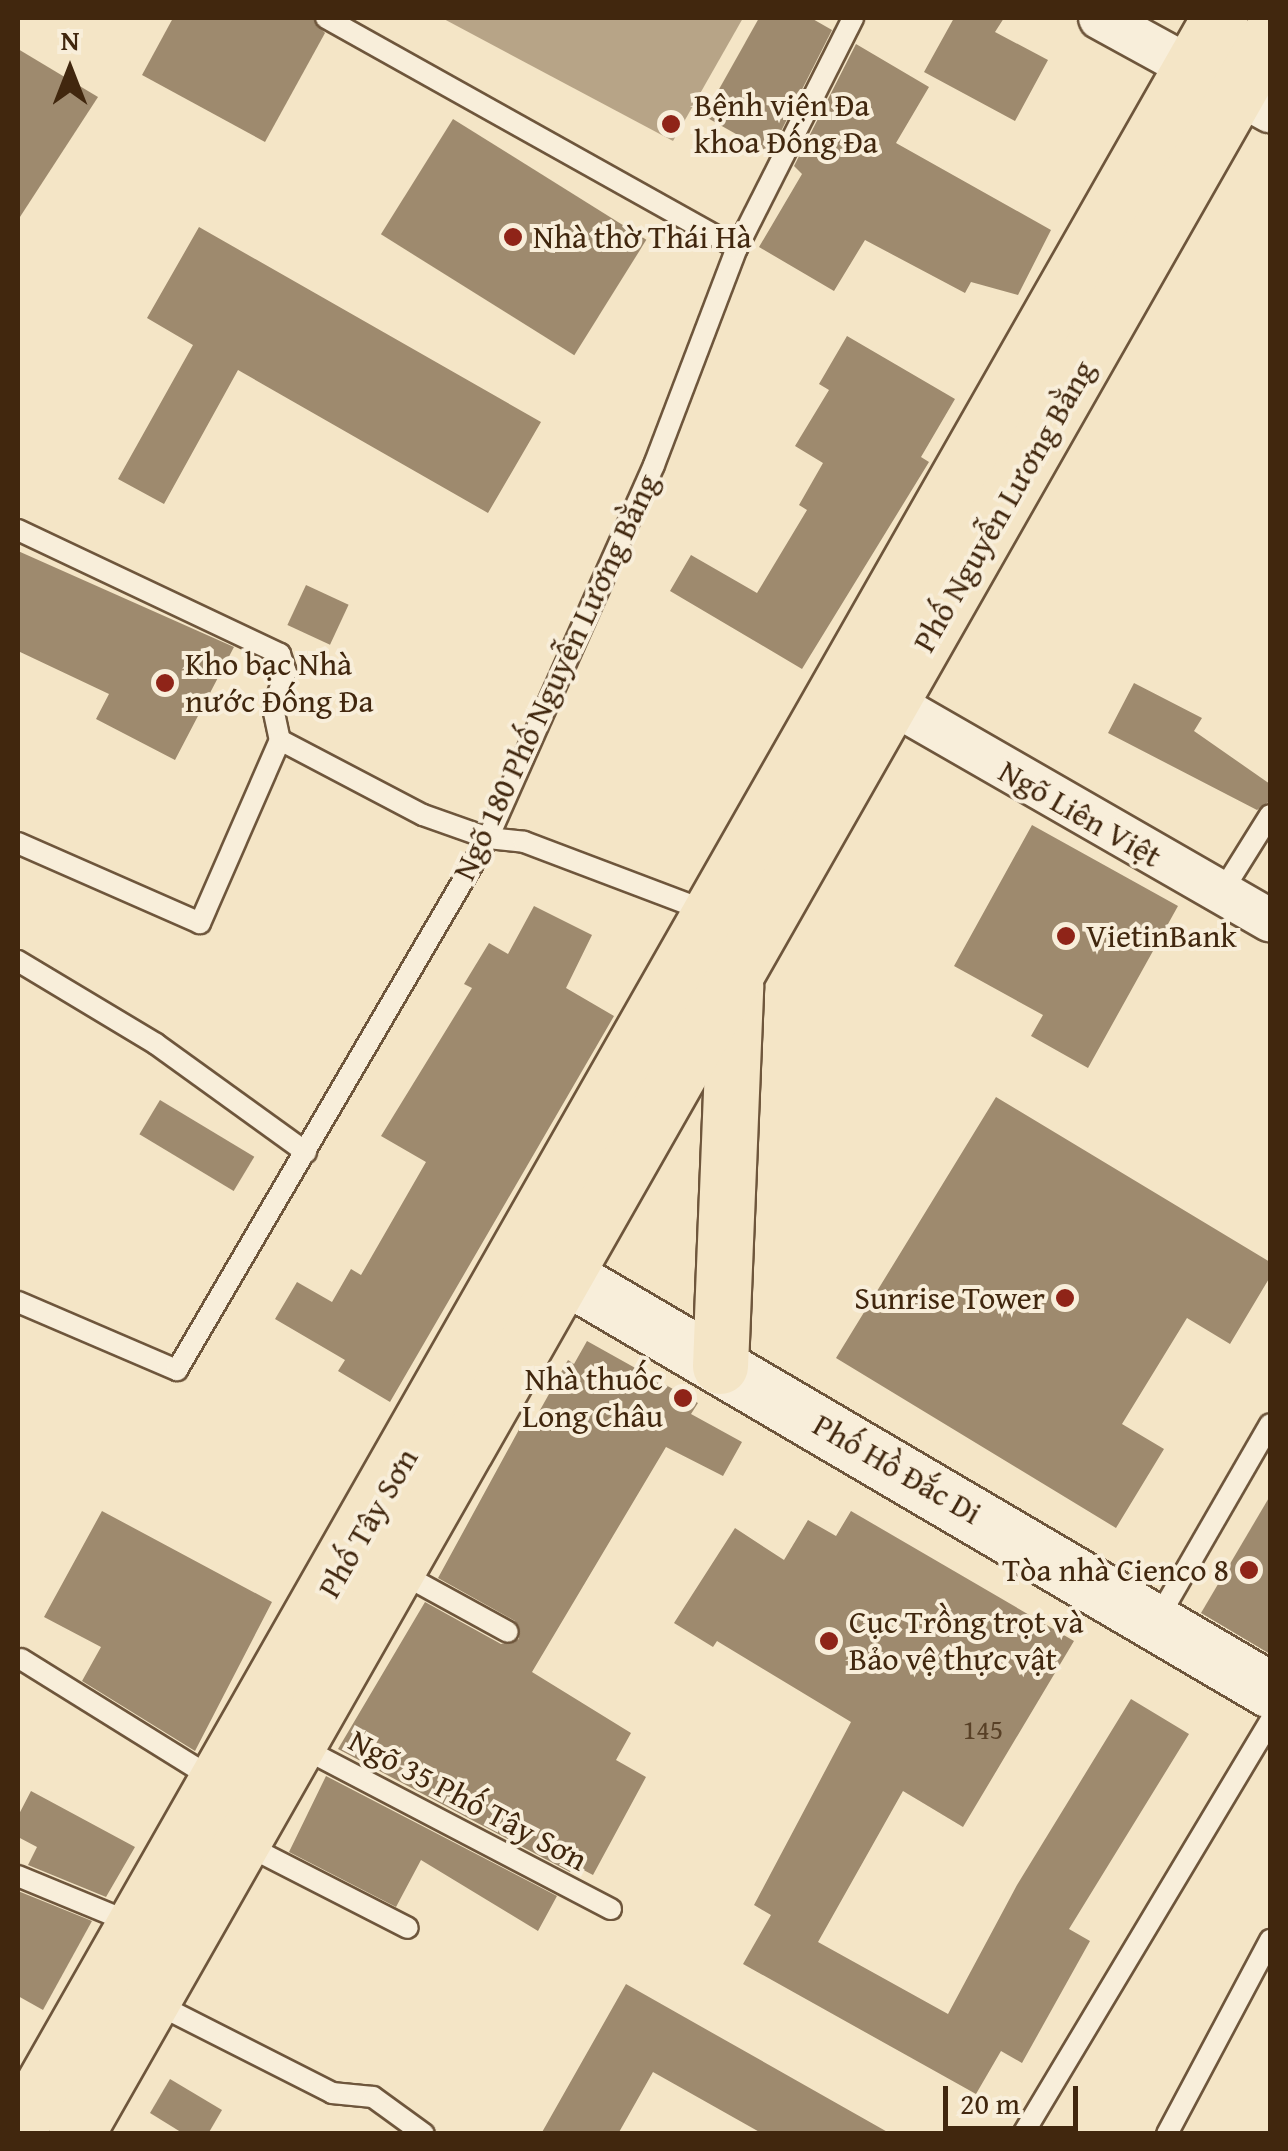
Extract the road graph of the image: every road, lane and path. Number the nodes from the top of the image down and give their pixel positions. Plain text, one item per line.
1 (326, 18) edge
2 (853, 18) edge
3 (1100, 18) edge
4 (1219, 18) edge
5 (1270, 35) edge
6 (1190, 68) junction
7 (1254, 103) edge
8 (738, 248) junction
9 (18, 530) edge
10 (892, 703) junction
11 (280, 740) junction
12 (1270, 816) edge
13 (488, 838) junction
14 (18, 843) edge
15 (1220, 896) junction
16 (711, 913) junction
17 (1270, 920) edge
18 (18, 961) edge
19 (735, 977) junction
20 (306, 1152) junction
21 (544, 1263) junction
22 (18, 1302) edge
23 (720, 1366) junction
24 (1270, 1424) edge
25 (399, 1572) junction
26 (1157, 1620) junction
27 (508, 1632) dead end
28 (21, 1660) dead end
29 (1270, 1690) edge
30 (1270, 1721) edge
31 (297, 1745) junction
32 (220, 1782) junction
33 (241, 1842) junction
34 (18, 1876) edge
35 (612, 1909) dead end
36 (138, 1926) junction
37 (408, 1928) dead end
38 (1270, 1940) edge
39 (152, 2001) junction
40 (20, 2122) edge
41 (76, 2134) edge
42 (424, 2134) edge
43 (1023, 2134) edge
44 (1167, 2134) edge

1 - 8 lane
2 - 8 lane, Ngõ 180 Phố Nguyễn Lương Bằng
3 - 6 street
4 - 6 main road, Phố Nguyễn Lương Bằng
5 - 7 main road, Phố Nguyễn Lương Bằng
6 - 7 street
6 - 16 main road, Phố Nguyễn Lương Bằng
7 - 10 main road, Phố Nguyễn Lương Bằng
8 - 13 lane, Ngõ 180 Phố Nguyễn Lương Bằng
9 - 11 lane
10 - 15 street, Ngõ Liên Việt
10 - 19 main road, Phố Nguyễn Lương Bằng
11 - 13 lane
11 - 14 lane
12 - 15 lane
13 - 16 lane
13 - 20 lane, Ngõ 180 Phố Nguyễn Lương Bằng
15 - 17 street, Ngõ Liên Việt
16 - 21 main road, Phố Tây Sơn
18 - 20 lane
19 - 21 main road, Phố Tây Sơn
19 - 23 main road
20 - 22 lane, Ngõ 180 Phố Nguyễn Lương Bằng
21 - 23 street, Phố Hồ Đắc Di
21 - 25 main road, Phố Tây Sơn
21 - 32 main road, Phố Tây Sơn
23 - 26 street, Phố Hồ Đắc Di
24 - 26 lane
25 - 27 lane
25 - 31 main road, Phố Tây Sơn
26 - 29 street, Phố Hồ Đắc Di
28 - 32 lane
30 - 43 lane
31 - 33 main road, Phố Tây Sơn
31 - 35 lane, Ngõ 35 Phố Tây Sơn
32 - 36 main road, Phố Tây Sơn
33 - 37 lane
33 - 39 main road, Phố Tây Sơn
34 - 36 lane
36 - 40 main road, Phố Tây Sơn
38 - 44 lane
39 - 41 main road, Phố Tây Sơn
39 - 42 lane

